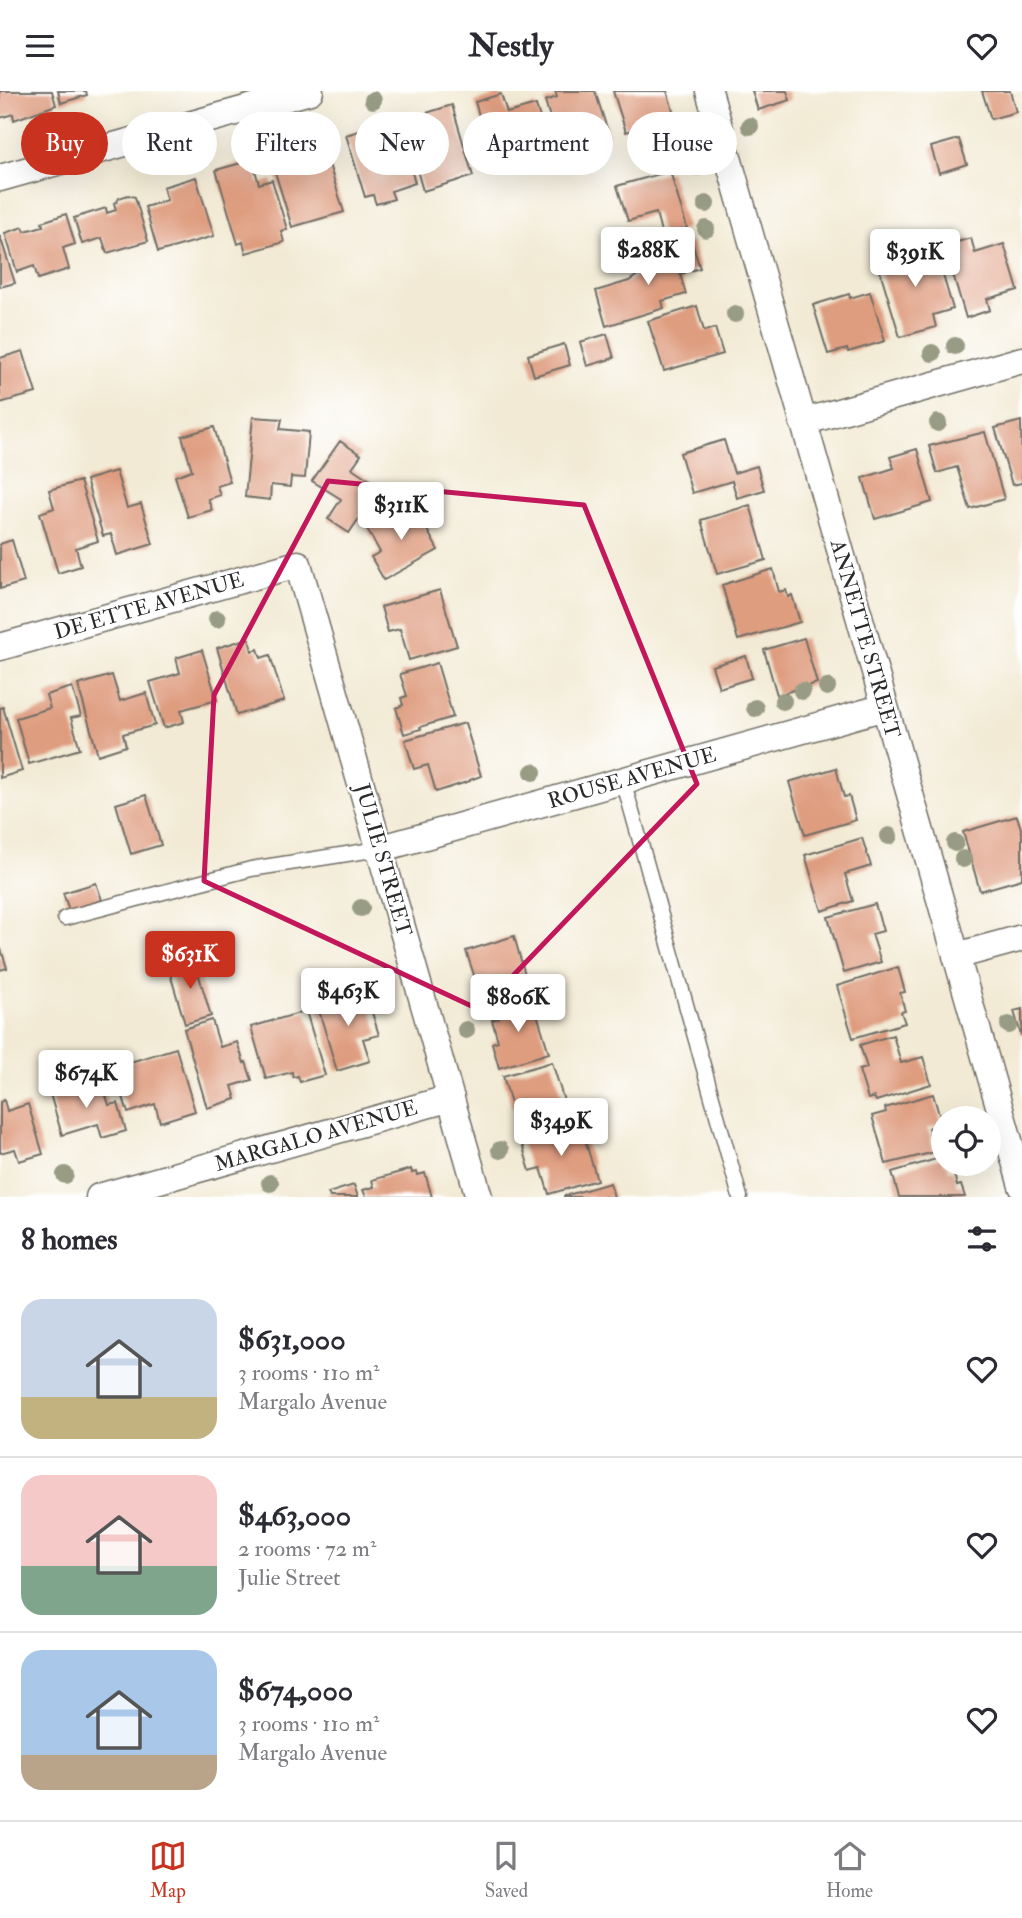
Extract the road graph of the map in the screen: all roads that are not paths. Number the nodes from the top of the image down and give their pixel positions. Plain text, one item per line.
1 (310, 91) edge
2 (709, 91) edge
3 (0, 178) edge
4 (1022, 361) edge
5 (803, 422) junction
6 (298, 564) joint
7 (0, 647) edge
8 (885, 706) junction
9 (623, 780) junction
10 (379, 849) junction
11 (65, 918) dead end
12 (1022, 938) edge
13 (956, 956) junction
14 (451, 1098) junction
15 (1022, 1186) edge
16 (99, 1197) edge
17 (479, 1197) edge
18 (740, 1197) edge

1 - 3 street
2 - 5 street, ANNETTE STREET
4 - 5 street
5 - 8 street, ANNETTE STREET
6 - 7 street, DE ETTE AVENUE
6 - 10 street, JULIE STREET
8 - 9 street, ROUSE AVENUE
8 - 13 street, ANNETTE STREET
9 - 10 street, ROUSE AVENUE
9 - 18 lane
10 - 11 lane
10 - 14 street, JULIE STREET
12 - 13 street
13 - 15 street, ANNETTE STREET
14 - 16 street, MARGALO AVENUE
14 - 17 street, JULIE STREET

